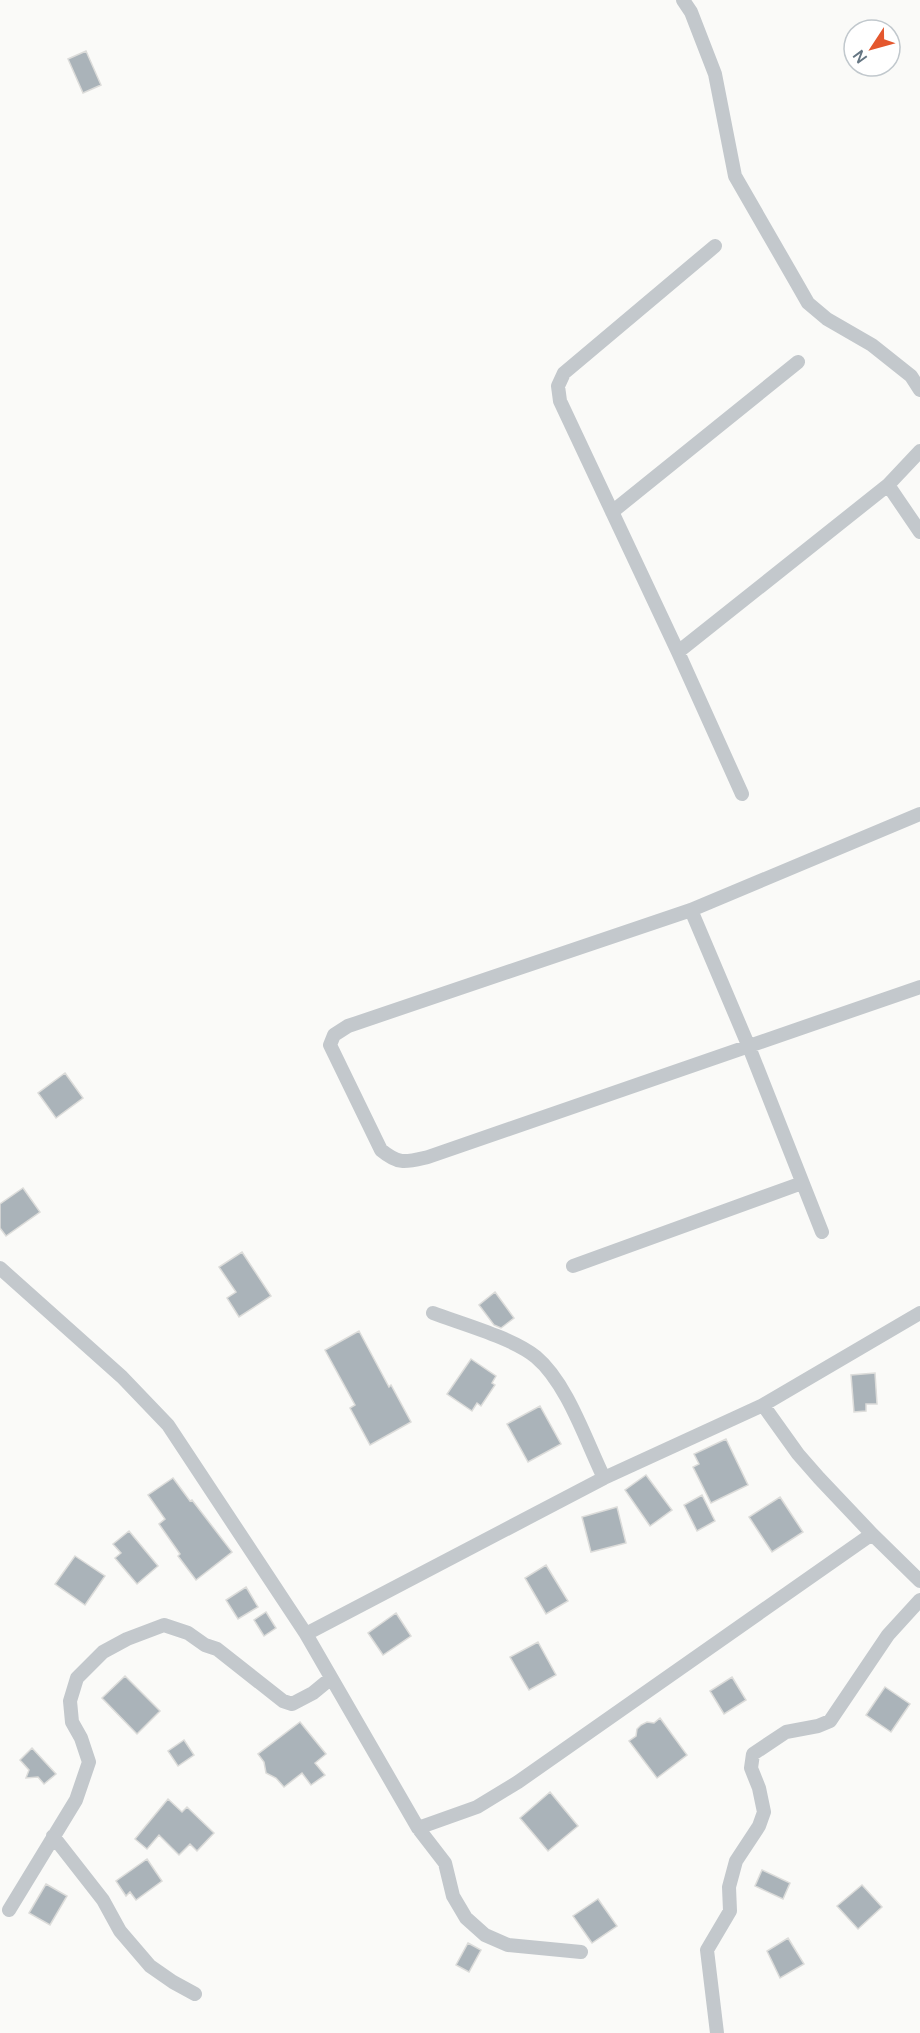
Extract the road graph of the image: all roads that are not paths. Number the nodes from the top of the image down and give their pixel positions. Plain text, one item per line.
1 (683, 0) edge
2 (715, 246) dead end
3 (798, 362) dead end
4 (920, 390) edge
5 (920, 451) edge
6 (888, 485) junction
7 (612, 512) junction
8 (920, 531) edge
9 (678, 652) junction
10 (742, 794) dead end
11 (920, 814) edge
12 (691, 910) junction
13 (920, 987) edge
14 (749, 1047) junction
15 (802, 1183) junction
16 (822, 1232) dead end
17 (573, 1266) dead end
18 (0, 1268) edge
19 (433, 1313) dead end
20 (920, 1313) edge
21 (763, 1405) junction
22 (604, 1478) junction
23 (872, 1534) junction
24 (920, 1581) edge
25 (920, 1600) edge
26 (306, 1634) junction
27 (330, 1678) junction
28 (418, 1828) junction
29 (53, 1836) junction
30 (9, 1910) dead end
31 (581, 1952) dead end
32 (195, 1994) dead end
33 (717, 2033) edge

1 - 4 street
2 - 7 street
3 - 7 street
5 - 6 street
6 - 8 street
6 - 9 street
7 - 9 street
9 - 10 street
11 - 12 street
12 - 14 street
12 - 14 street
13 - 14 street
14 - 15 street
15 - 16 street
15 - 17 street
18 - 26 street
19 - 22 street
20 - 21 street
21 - 22 street
21 - 23 street
22 - 26 street
23 - 24 street
23 - 28 street
25 - 33 street
26 - 27 street
27 - 28 street
27 - 29 street
28 - 31 street
29 - 30 street
29 - 32 street

